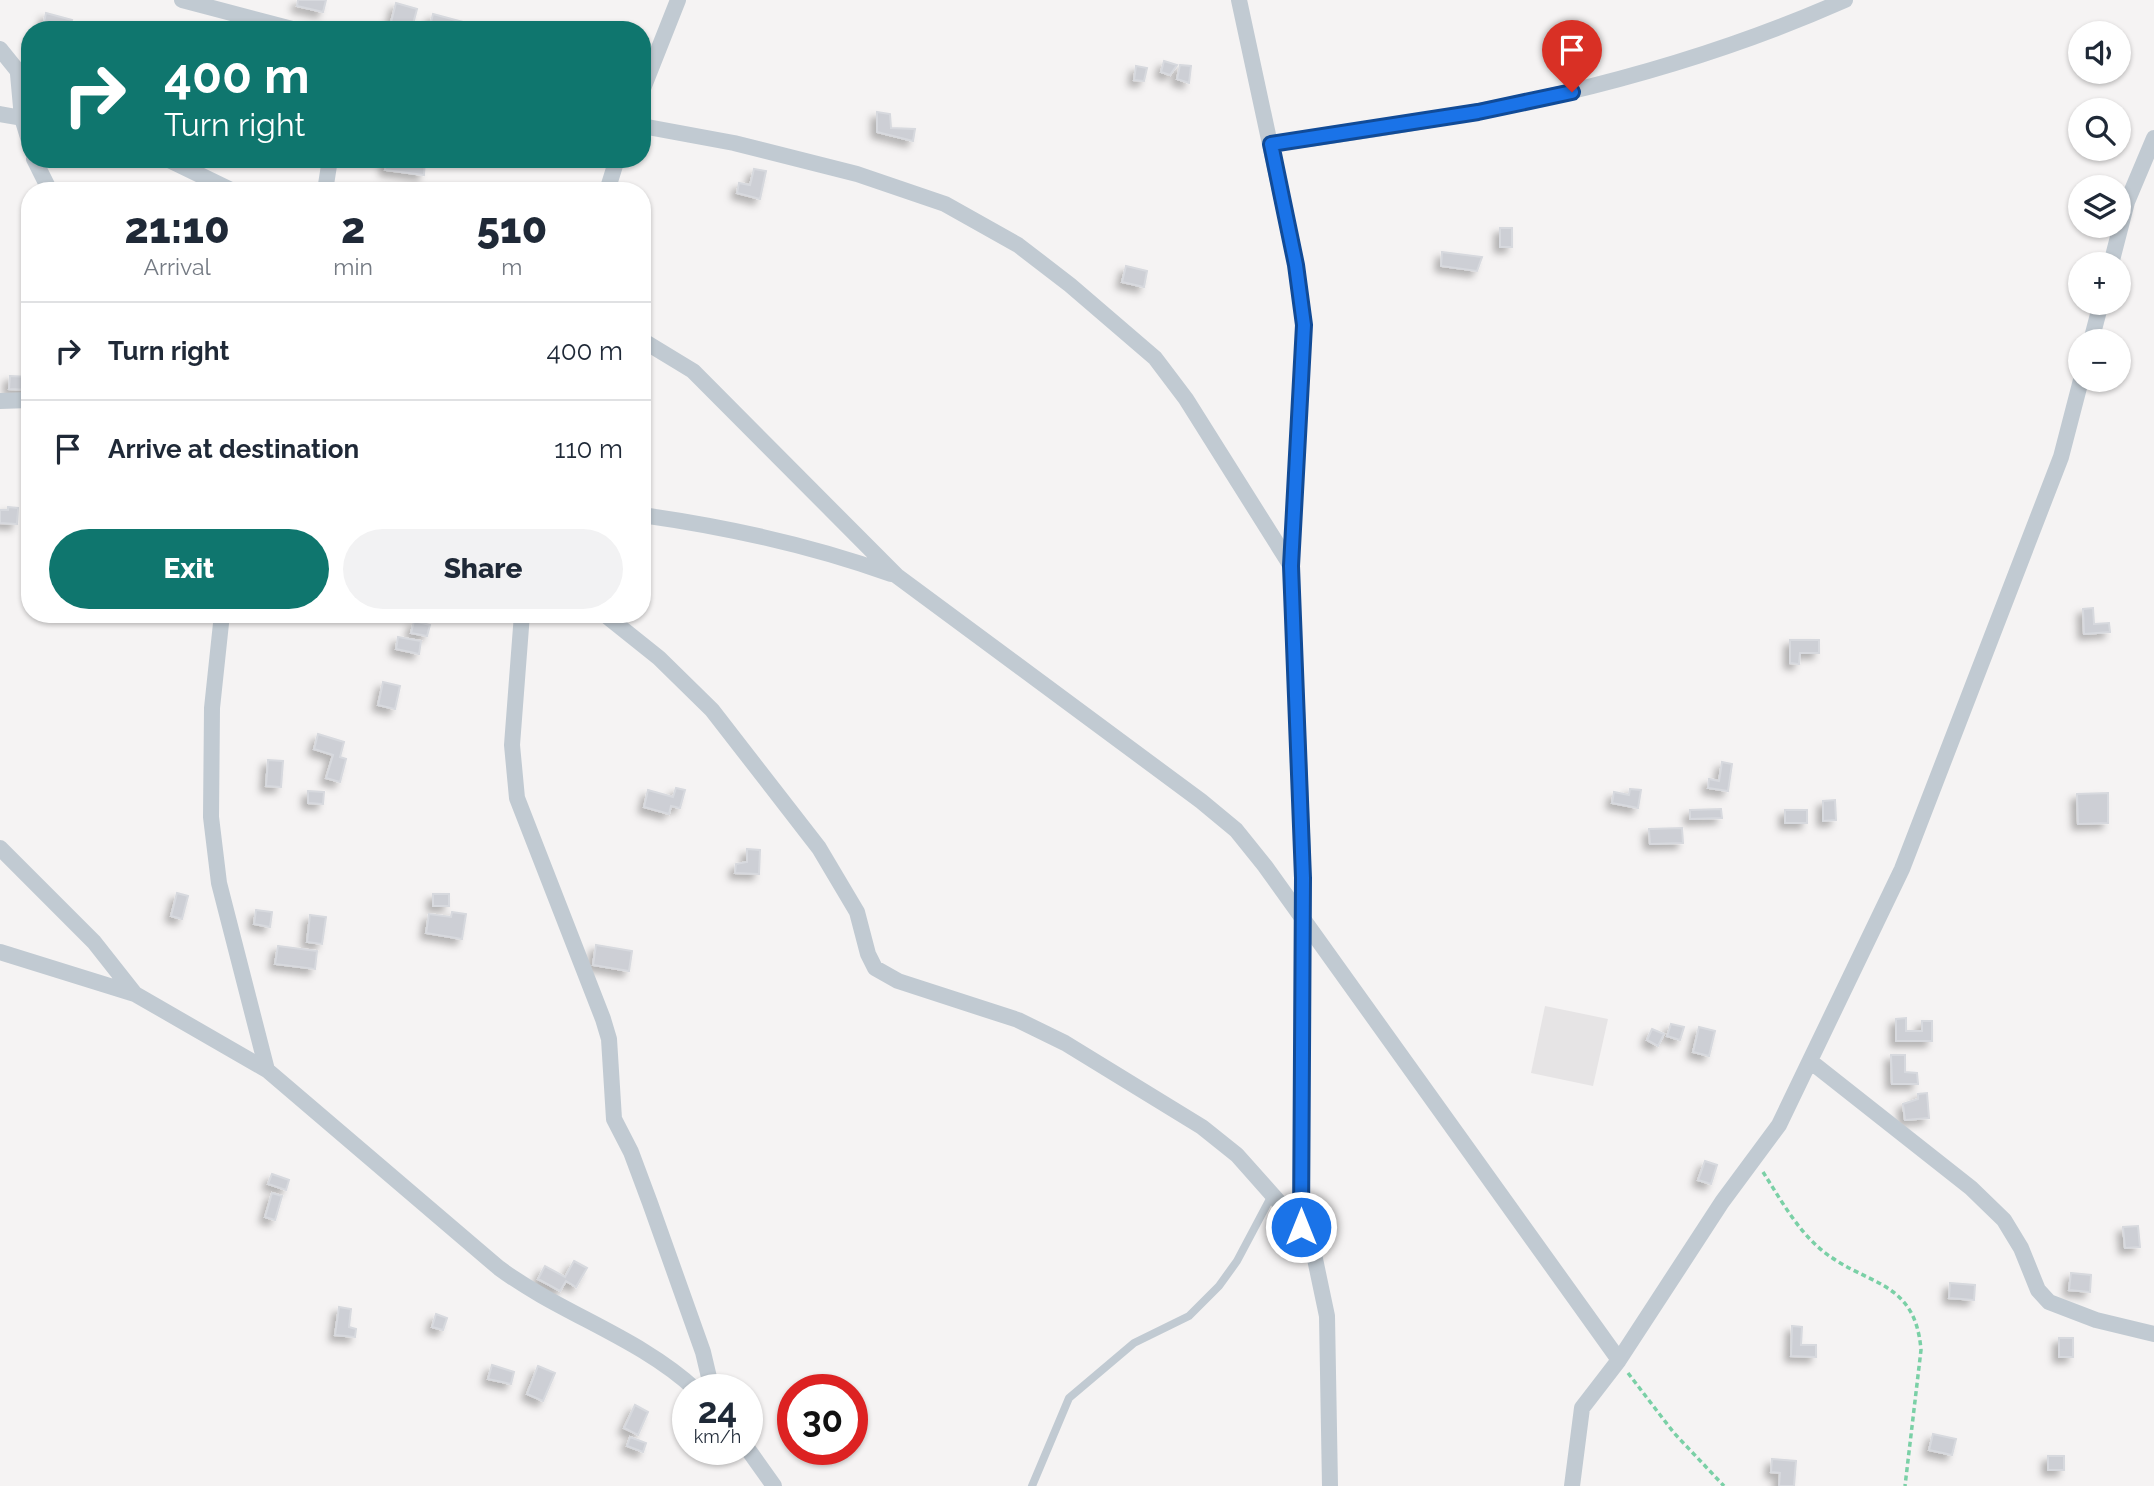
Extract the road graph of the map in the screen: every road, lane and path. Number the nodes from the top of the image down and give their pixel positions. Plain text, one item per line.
1 (678, 0) edge
2 (1239, 0) edge
3 (1845, 0) edge
4 (188, 1) edge
5 (262, 21) edge
6 (0, 49) edge
7 (651, 68) edge
8 (21, 75) edge
9 (0, 114) edge
10 (21, 118) edge
11 (651, 128) edge
12 (2154, 138) edge
13 (1271, 144) junction
14 (186, 168) edge
15 (214, 182) edge
16 (2114, 252) edge
17 (651, 345) edge
18 (2078, 392) edge
19 (21, 400) edge
20 (0, 401) edge
21 (651, 516) edge
22 (1291, 566) junction
23 (897, 576) junction
24 (221, 623) edge
25 (521, 623) edge
26 (615, 623) edge
27 (0, 848) edge
28 (1303, 923) junction
29 (0, 952) edge
30 (135, 994) junction
31 (1810, 1061) junction
32 (267, 1070) junction
33 (1754, 1158) junction
34 (1272, 1195) junction
35 (1301, 1227) junction
36 (2154, 1334) edge
37 (1619, 1360) junction
38 (676, 1374) edge
39 (708, 1374) edge
40 (759, 1465) edge
41 (774, 1486) edge
42 (1032, 1486) edge
43 (1330, 1486) edge
44 (1572, 1486) edge
45 (1724, 1486) edge
46 (1905, 1486) edge

1 - 7 street
2 - 13 street
3 - 13 street
4 - 5 street
6 - 8 street
9 - 10 street
11 - 22 street
12 - 16 street
13 - 22 street
14 - 15 street
17 - 23 street
18 - 31 street
19 - 20 street
21 - 23 street
22 - 28 street
23 - 28 street
24 - 32 street
25 - 39 street
26 - 34 street
27 - 30 street
28 - 35 street
28 - 37 street
29 - 30 street
30 - 32 street
31 - 33 street
31 - 36 street
32 - 38 street
33 - 37 street
33 - 46 path
34 - 35 street
34 - 42 lane
35 - 43 street
37 - 44 street
37 - 45 path
40 - 41 street

